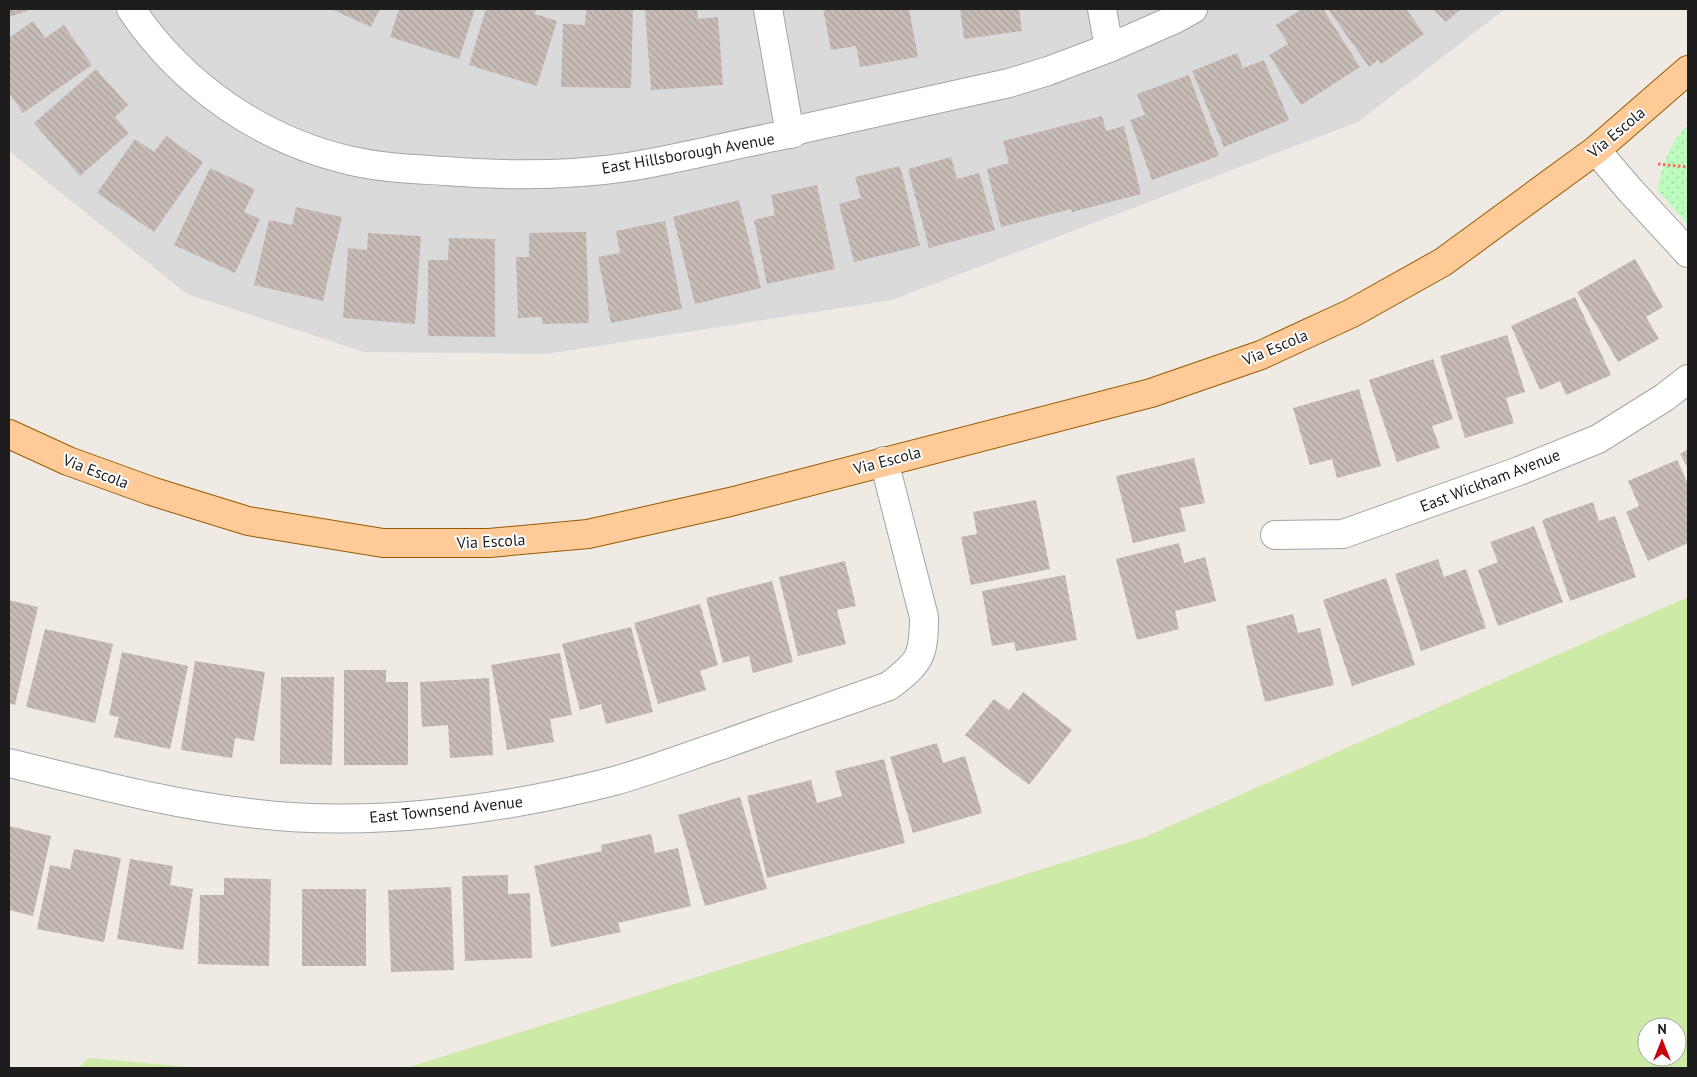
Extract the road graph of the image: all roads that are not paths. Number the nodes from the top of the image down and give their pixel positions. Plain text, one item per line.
1 (768, 9) edge
2 (1102, 9) edge
3 (1193, 9) edge
4 (138, 19) edge
5 (1109, 48) junction
6 (1688, 70) edge
7 (790, 134) junction
8 (1596, 150) junction
9 (1688, 253) edge
10 (1688, 379) edge
11 (9, 434) edge
12 (884, 461) junction
13 (1275, 535) dead end
14 (9, 763) edge

1 - 7 street
2 - 5 street
3 - 5 street, East Hillsborough Avenue
4 - 7 street, East Hillsborough Avenue
5 - 7 street, East Hillsborough Avenue
6 - 8 main road, Via Escola
8 - 9 street
8 - 12 main road, Via Escola
10 - 13 street, East Wickham Avenue
11 - 12 main road, Via Escola
12 - 14 street, East Townsend Avenue

